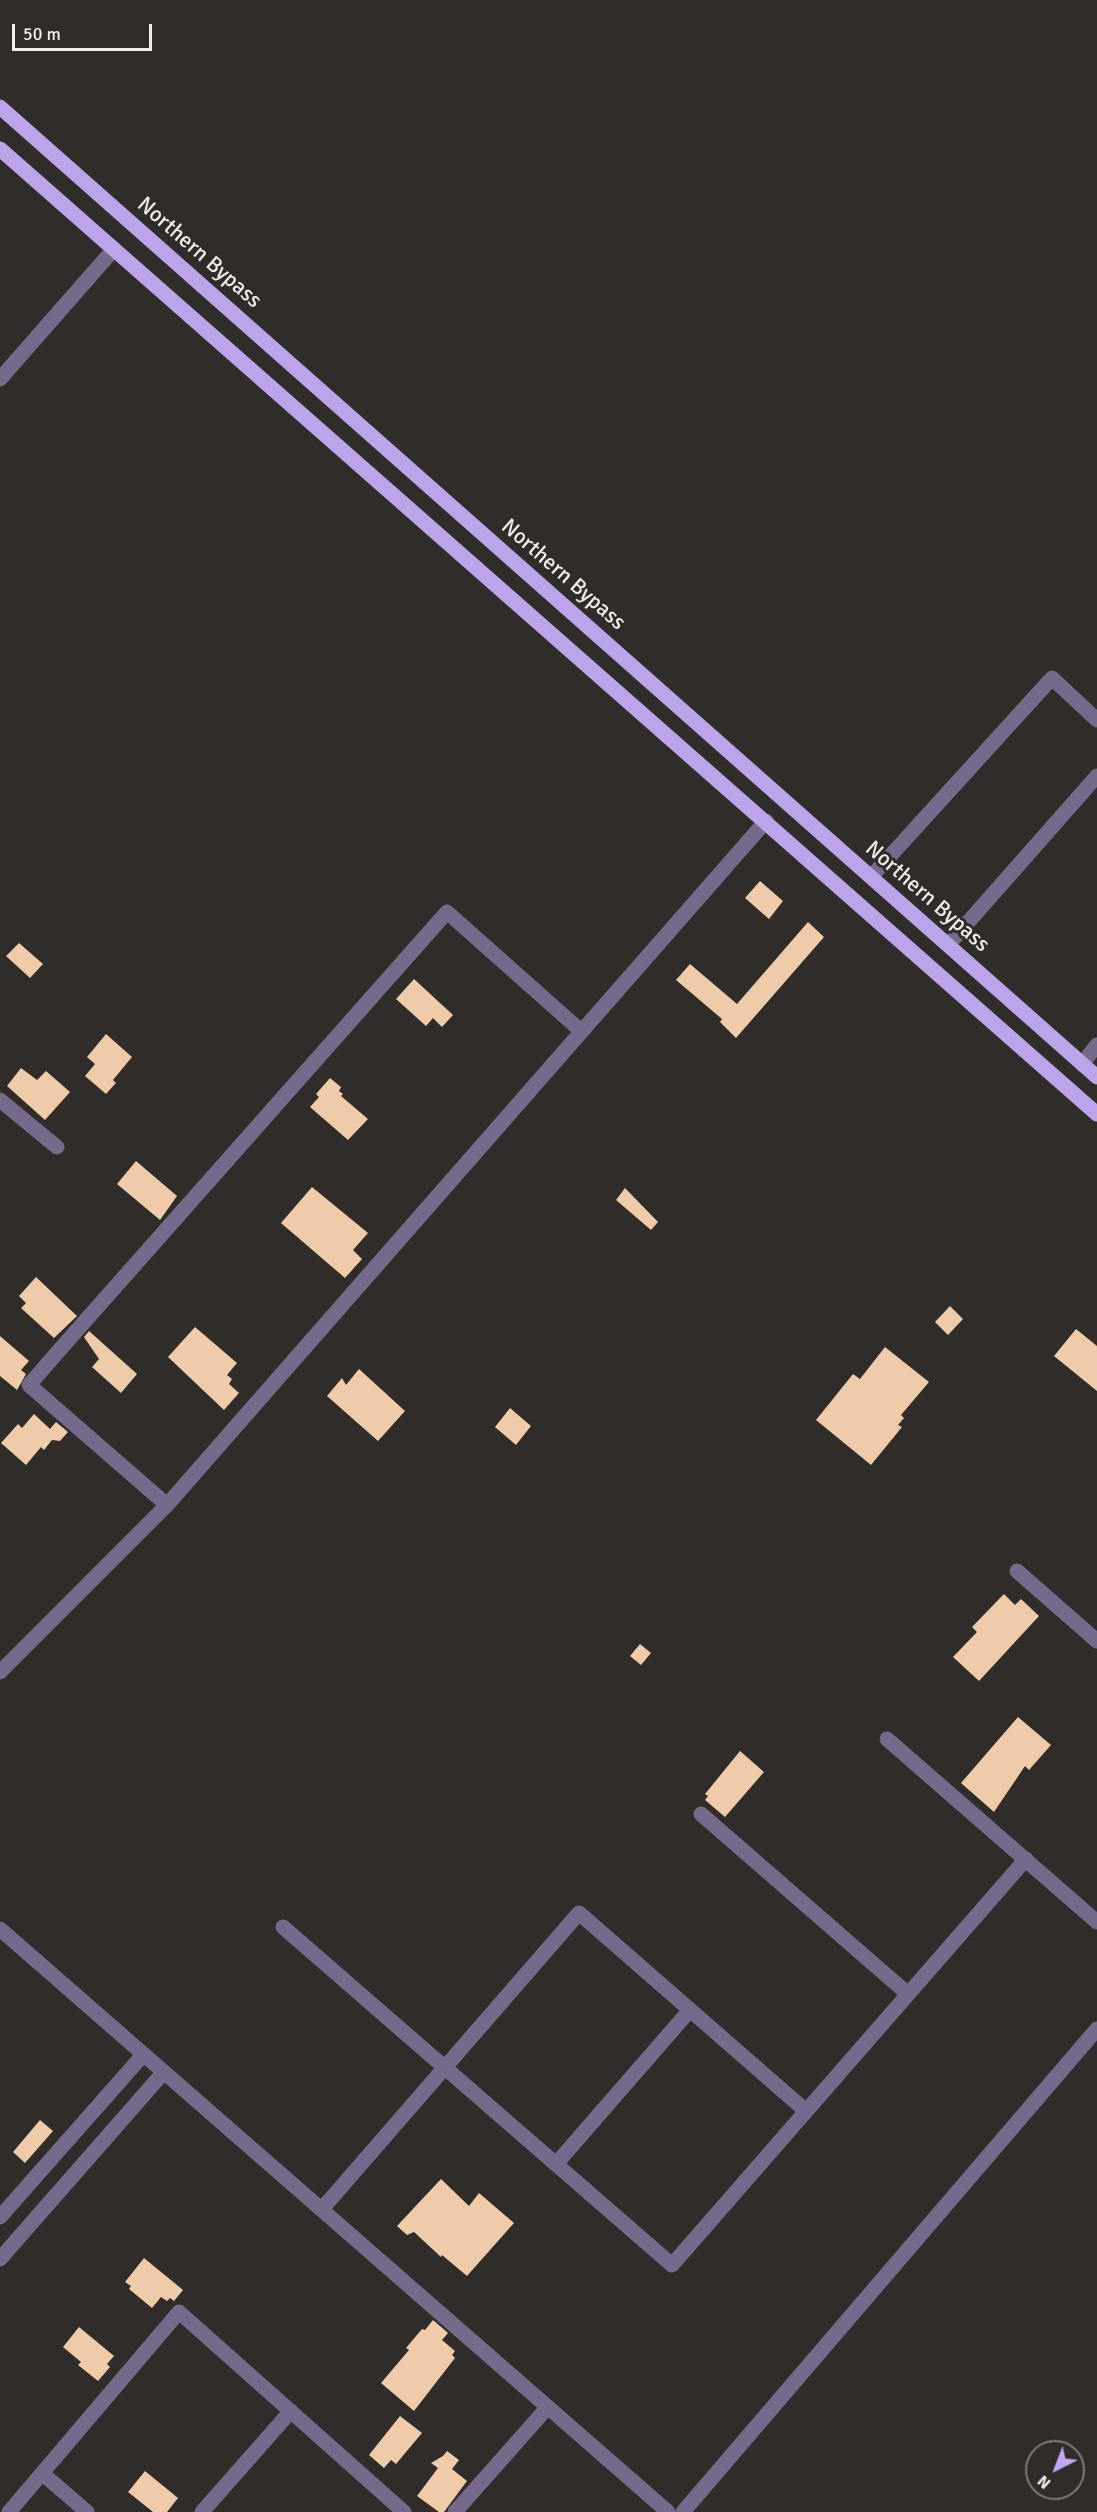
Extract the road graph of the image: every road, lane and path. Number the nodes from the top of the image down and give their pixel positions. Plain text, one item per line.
1 (0, 107) edge
2 (0, 149) edge
3 (114, 249) junction
4 (0, 379) edge
5 (1097, 720) edge
6 (1097, 776) edge
7 (766, 821) junction
8 (871, 877) junction
9 (948, 945) junction
10 (581, 1031) junction
11 (1097, 1045) edge
12 (1082, 1064) junction
13 (1097, 1077) edge
14 (0, 1100) edge
15 (1097, 1113) edge
16 (57, 1147) dead end
17 (167, 1505) junction
18 (1017, 1571) dead end
19 (1097, 1641) edge
20 (0, 1672) edge
21 (887, 1738) dead end
22 (701, 1814) dead end
23 (1026, 1859) junction
24 (1097, 1922) edge
25 (283, 1927) dead end
26 (0, 1929) edge
27 (908, 1994) junction
28 (690, 2010) junction
29 (1097, 2029) edge
30 (143, 2055) junction
31 (445, 2068) junction
32 (163, 2073) junction
33 (806, 2111) junction
34 (556, 2164) junction
35 (322, 2209) junction
36 (0, 2217) edge
37 (0, 2259) edge
38 (547, 2408) junction
39 (291, 2411) junction
40 (43, 2474) junction
41 (9, 2512) edge
42 (87, 2512) edge
43 (202, 2512) edge
44 (404, 2512) edge
45 (455, 2512) edge
46 (668, 2512) edge
47 (683, 2512) edge

1 - 8 main road, Northern Bypass
2 - 3 main road
3 - 4 street
3 - 7 main road
5 - 8 street
6 - 9 street
7 - 10 street
7 - 15 main road
8 - 9 main road, Northern Bypass
9 - 12 main road, Northern Bypass
10 - 17 street
10 - 17 street
11 - 12 street
12 - 13 main road, Northern Bypass
14 - 16 street
17 - 20 street
18 - 19 street
21 - 23 street
22 - 27 street
23 - 24 street
23 - 27 street
25 - 31 street
26 - 30 street
27 - 33 street
28 - 31 street
28 - 33 street
28 - 34 street
29 - 47 street
30 - 32 street
30 - 36 street
31 - 34 street
31 - 35 street
32 - 35 street
32 - 37 street
33 - 34 street
35 - 38 street
38 - 45 street
38 - 46 street
39 - 40 street
39 - 43 street
39 - 44 street
40 - 41 street
40 - 42 street

